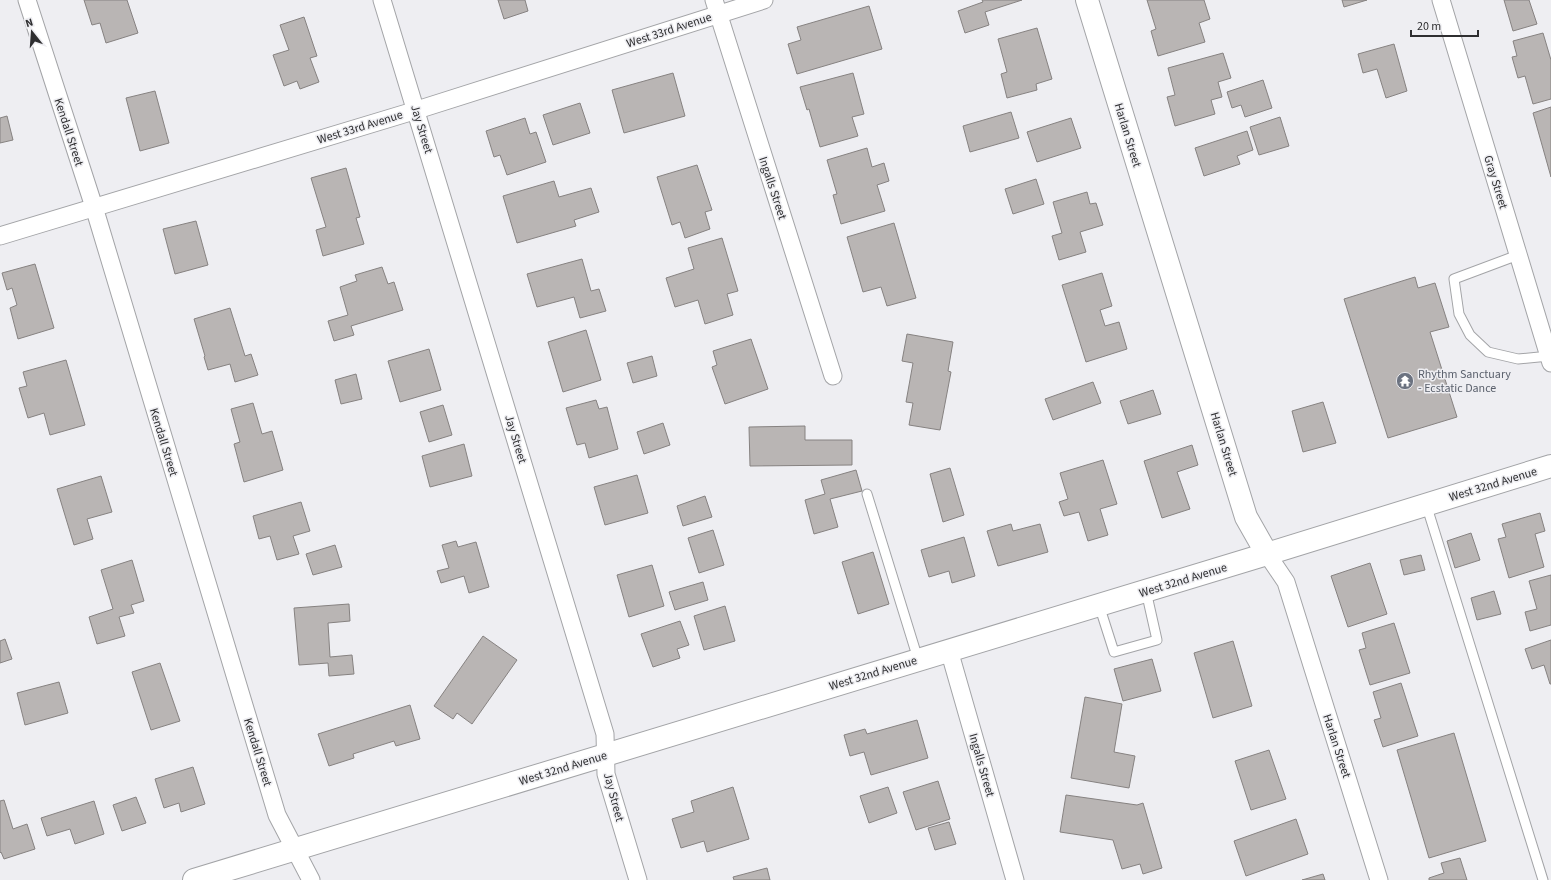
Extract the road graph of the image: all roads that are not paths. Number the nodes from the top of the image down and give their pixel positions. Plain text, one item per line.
1 (27, 0) edge
2 (382, 0) edge
3 (764, 0) edge
4 (1087, 0) edge
5 (1441, 0) edge
6 (716, 7) edge
7 (417, 110) junction
8 (94, 207) junction
9 (0, 236) edge
10 (1518, 255) junction
11 (1550, 360) edge
12 (833, 376) dead end
13 (1551, 466) edge
14 (867, 494) dead end
15 (1426, 504) junction
16 (1267, 554) junction
17 (1146, 591) junction
18 (1099, 605) junction
19 (949, 650) junction
20 (918, 660) junction
21 (605, 755) junction
22 (294, 849) junction
23 (194, 880) edge
24 (311, 880) edge
25 (638, 880) edge
26 (1015, 880) edge
27 (1380, 880) edge
28 (1543, 880) edge

1 - 8 street, Kendall Street
2 - 7 street, Jay Street
3 - 6 street, West 33rd Avenue
4 - 16 street, Harlan Street
5 - 10 street, Gray Street
6 - 7 street, West 33rd Avenue
6 - 12 street, Ingalls Street
7 - 8 street, West 33rd Avenue
7 - 21 street, Jay Street
8 - 9 street, West 33rd Avenue
8 - 22 street, Kendall Street
10 - 11 street, Gray Street
10 - 11 lane
13 - 15 street, West 32nd Avenue
14 - 20 lane
15 - 16 street, West 32nd Avenue
15 - 28 lane
16 - 17 street, West 32nd Avenue
16 - 27 street, Harlan Street
17 - 18 street, West 32nd Avenue
17 - 18 lane
18 - 19 street, West 32nd Avenue
19 - 20 street, West 32nd Avenue
19 - 26 street, Ingalls Street
20 - 21 street, West 32nd Avenue
21 - 22 street, West 32nd Avenue
21 - 25 street, Jay Street
22 - 23 street, West 32nd Avenue
22 - 24 street, Kendall Street

